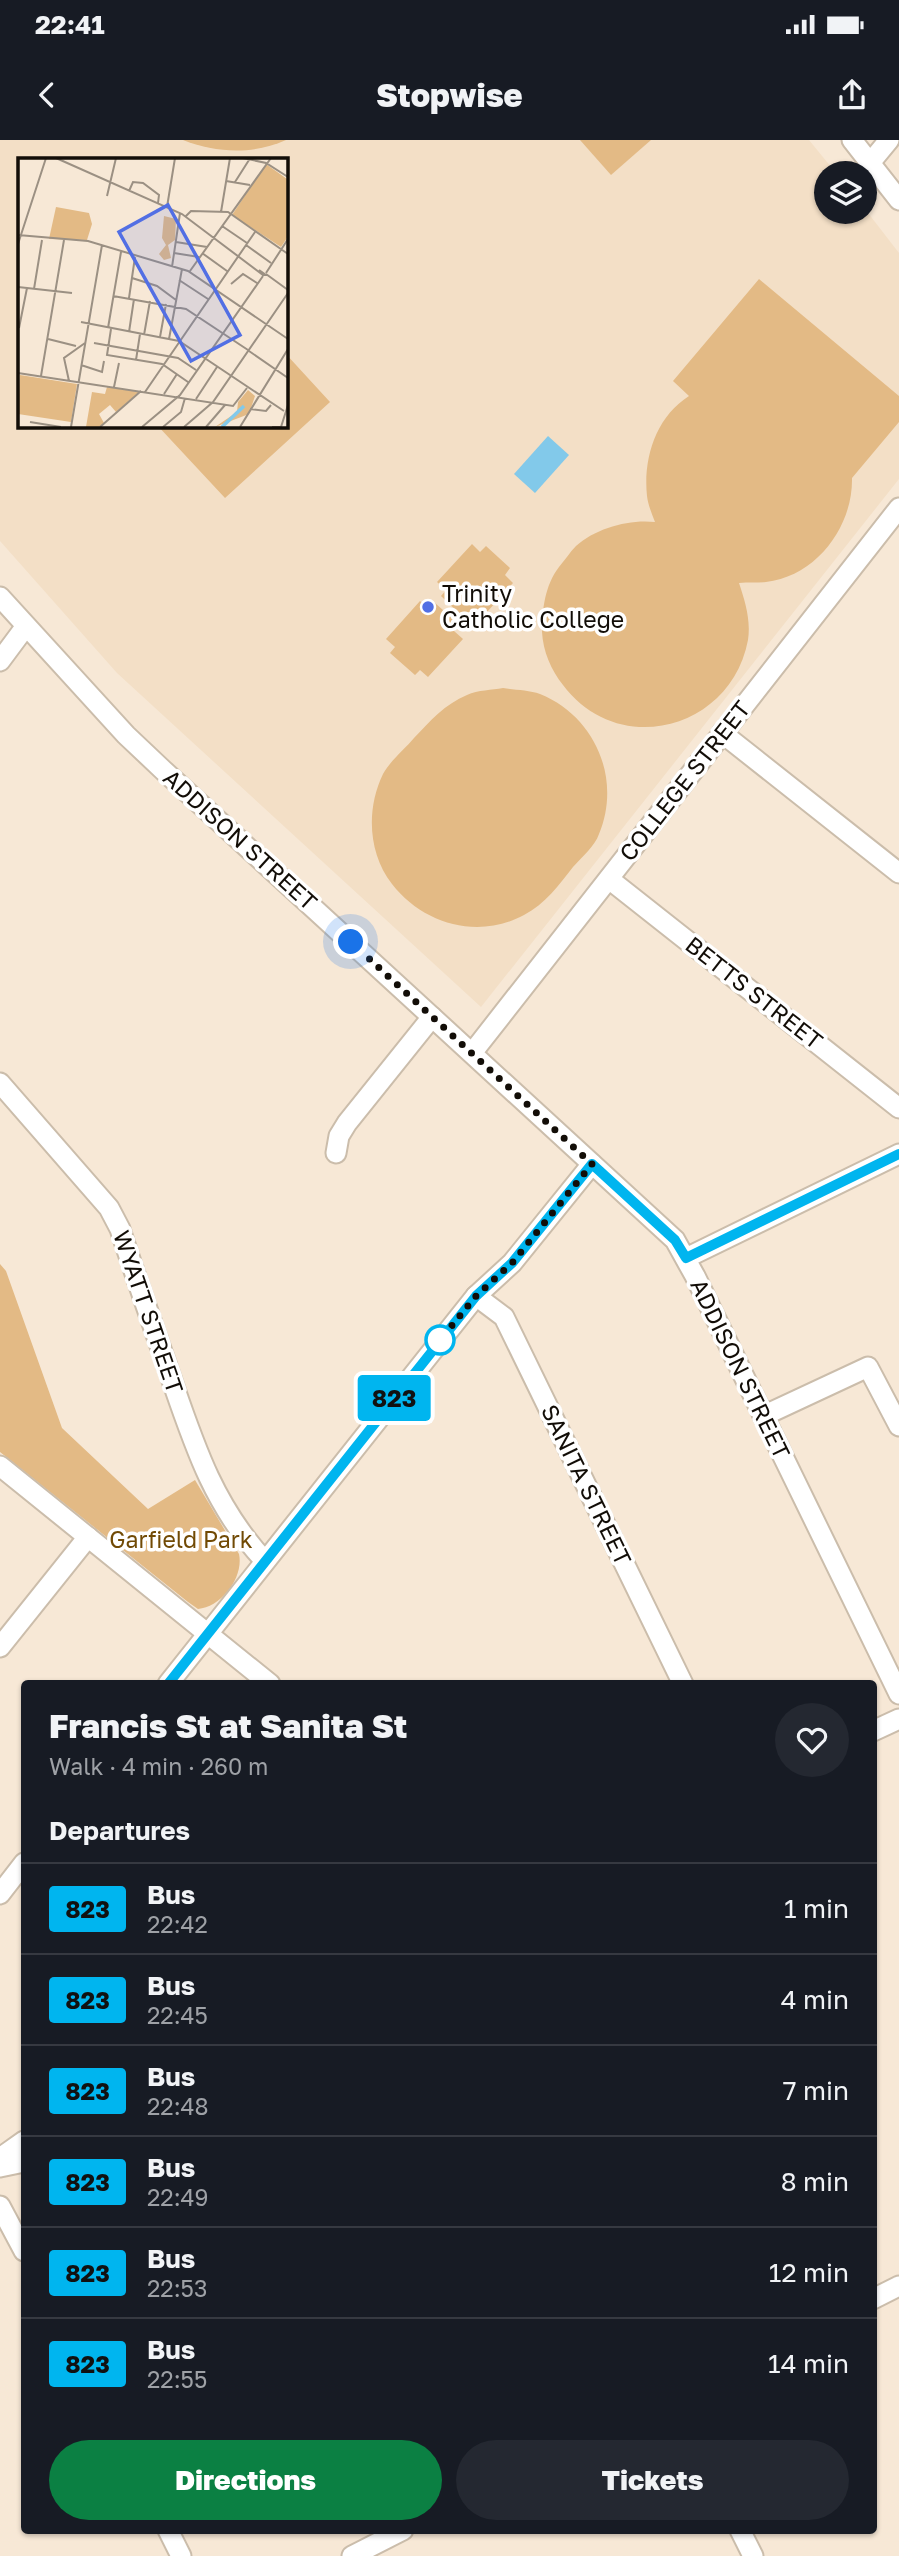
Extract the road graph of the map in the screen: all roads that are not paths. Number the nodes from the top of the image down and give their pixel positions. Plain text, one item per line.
1 (852, 140) edge
2 (889, 140) edge
3 (868, 161) edge
4 (872, 161) edge
5 (877, 172) edge
6 (899, 200) edge
7 (899, 508) edge
8 (0, 597) edge
9 (26, 626) junction
10 (0, 661) edge
11 (722, 733) junction
12 (899, 873) edge
13 (609, 879) junction
14 (432, 1017) junction
15 (472, 1053) junction
16 (0, 1083) edge
17 (899, 1108) edge
18 (336, 1153) dead end
19 (899, 1154) edge
20 (592, 1164) junction
21 (686, 1258) junction
22 (476, 1296) junction
23 (763, 1416) junction
24 (899, 1426) edge
25 (0, 1466) edge
26 (88, 1537) junction
27 (264, 1560) junction
28 (208, 1633) junction
29 (0, 1647) edge
30 (171, 1680) edge
31 (265, 1680) edge
32 (681, 1680) edge
33 (899, 1694) edge
34 (899, 1718) edge
35 (877, 1729) edge
36 (21, 1867) edge
37 (0, 1894) edge
38 (21, 2143) edge
39 (0, 2158) edge
40 (21, 2163) edge
41 (0, 2167) edge
42 (0, 2206) edge
43 (21, 2245) edge
44 (899, 2286) edge
45 (877, 2297) edge
46 (170, 2534) edge
47 (395, 2534) edge
48 (742, 2534) edge
49 (181, 2556) edge
50 (352, 2556) edge
51 (753, 2556) edge

1 - 3 street
2 - 4 street
5 - 6 street
7 - 11 street, COLLEGE STREET
8 - 9 street, ADDISON STREET
9 - 10 street
9 - 14 street, ADDISON STREET
11 - 12 street
11 - 13 street, COLLEGE STREET
13 - 15 street, COLLEGE STREET
13 - 17 street, BETTS STREET
14 - 15 street, ADDISON STREET
14 - 18 street
15 - 20 street, ADDISON STREET
16 - 27 street, WYATT STREET
19 - 21 street
20 - 21 street, ADDISON STREET
20 - 22 street
21 - 23 street, ADDISON STREET
22 - 27 street
22 - 32 street, SANITA STREET
23 - 24 street
23 - 33 street, ADDISON STREET
25 - 26 street
26 - 28 street
26 - 29 street
27 - 28 street
28 - 30 street
28 - 31 street
34 - 35 street
36 - 37 street
38 - 39 street
40 - 41 street
42 - 43 street
44 - 45 street
46 - 49 street
47 - 50 street
48 - 51 street

